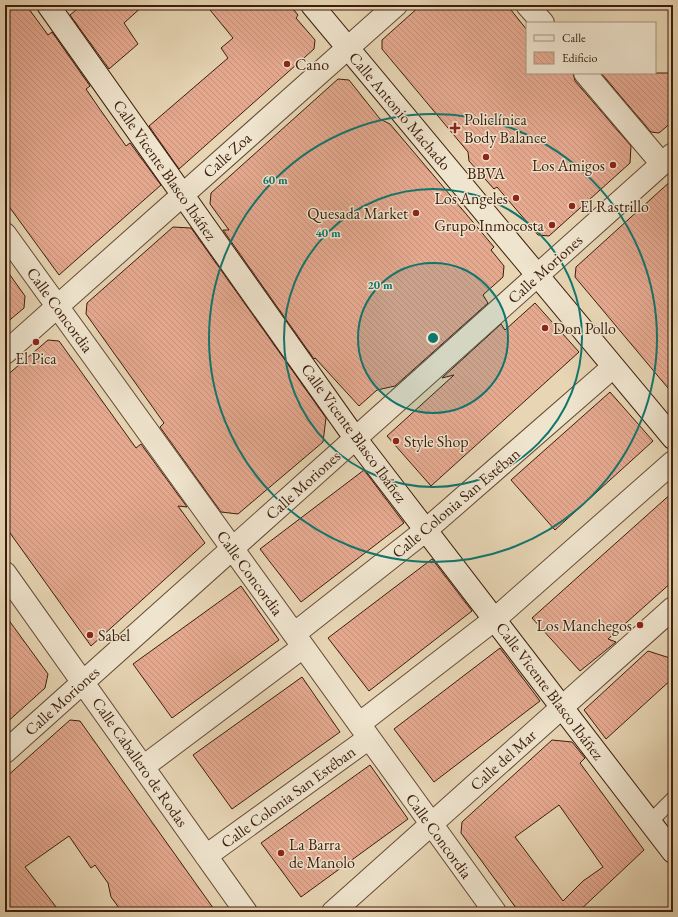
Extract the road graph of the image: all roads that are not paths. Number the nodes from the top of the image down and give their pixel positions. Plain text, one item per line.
1 (48, 5) edge
2 (312, 5) edge
3 (396, 5) edge
4 (527, 5) edge
5 (542, 22) edge
6 (348, 48) junction
7 (586, 74) edge
8 (667, 159) edge
9 (182, 195) junction
10 (5, 234) edge
11 (537, 276) junction
12 (57, 307) junction
13 (5, 353) edge
14 (613, 366) junction
15 (355, 438) junction
16 (673, 438) edge
17 (673, 462) edge
18 (426, 530) junction
19 (232, 548) junction
20 (5, 573) edge
21 (673, 608) edge
22 (495, 619) junction
23 (299, 641) junction
24 (83, 683) junction
25 (562, 707) junction
26 (364, 731) junction
27 (5, 752) edge
28 (143, 767) junction
29 (673, 799) edge
30 (650, 822) junction
31 (432, 824) junction
32 (673, 852) edge
33 (206, 856) junction
34 (246, 912) edge
35 (333, 912) edge
36 (495, 912) edge

1 - 9 street, Calle Vicente Blasco Ibáñez
2 - 6 street, Calle Antonio Machado
3 - 6 street, Calle Zoa
4 - 5 street
6 - 9 street, Calle Zoa
6 - 11 street, Calle Antonio Machado
7 - 8 street
8 - 11 street, Calle Moriones
9 - 12 street, Calle Zoa
9 - 15 street, Calle Vicente Blasco Ibáñez
10 - 12 street, Calle Concordia
11 - 14 street, Calle Antonio Machado
11 - 15 street, Calle Moriones
12 - 13 street, Calle Zoa
12 - 19 street, Calle Concordia
14 - 16 street, Calle Antonio Machado
14 - 18 street, Calle Colonia San Estéban
15 - 18 street, Calle Vicente Blasco Ibáñez
15 - 19 street, Calle Moriones
17 - 22 street, Calle Colonia San Estéban
18 - 22 street, Calle Vicente Blasco Ibáñez
18 - 23 street, Calle Colonia San Estéban
19 - 23 street, Calle Concordia
19 - 24 street, Calle Moriones
20 - 24 street, Calle Caballero de Rodas
21 - 25 street, Calle del Mar
22 - 25 street, Calle Vicente Blasco Ibáñez
22 - 26 street, Calle Colonia San Estéban
23 - 26 street, Calle Concordia
23 - 28 street, Calle Colonia San Estéban
24 - 27 street, Calle Moriones
24 - 28 street, Calle Caballero de Rodas
25 - 30 street, Calle Vicente Blasco Ibáñez
25 - 31 street, Calle del Mar
26 - 31 street, Calle Concordia
26 - 33 street, Calle Colonia San Estéban
28 - 33 street, Calle Caballero de Rodas
29 - 30 lane
30 - 32 street, Calle Vicente Blasco Ibáñez
31 - 35 street, Calle del Mar
31 - 36 street, Calle Concordia
33 - 34 street, Calle Caballero de Rodas

